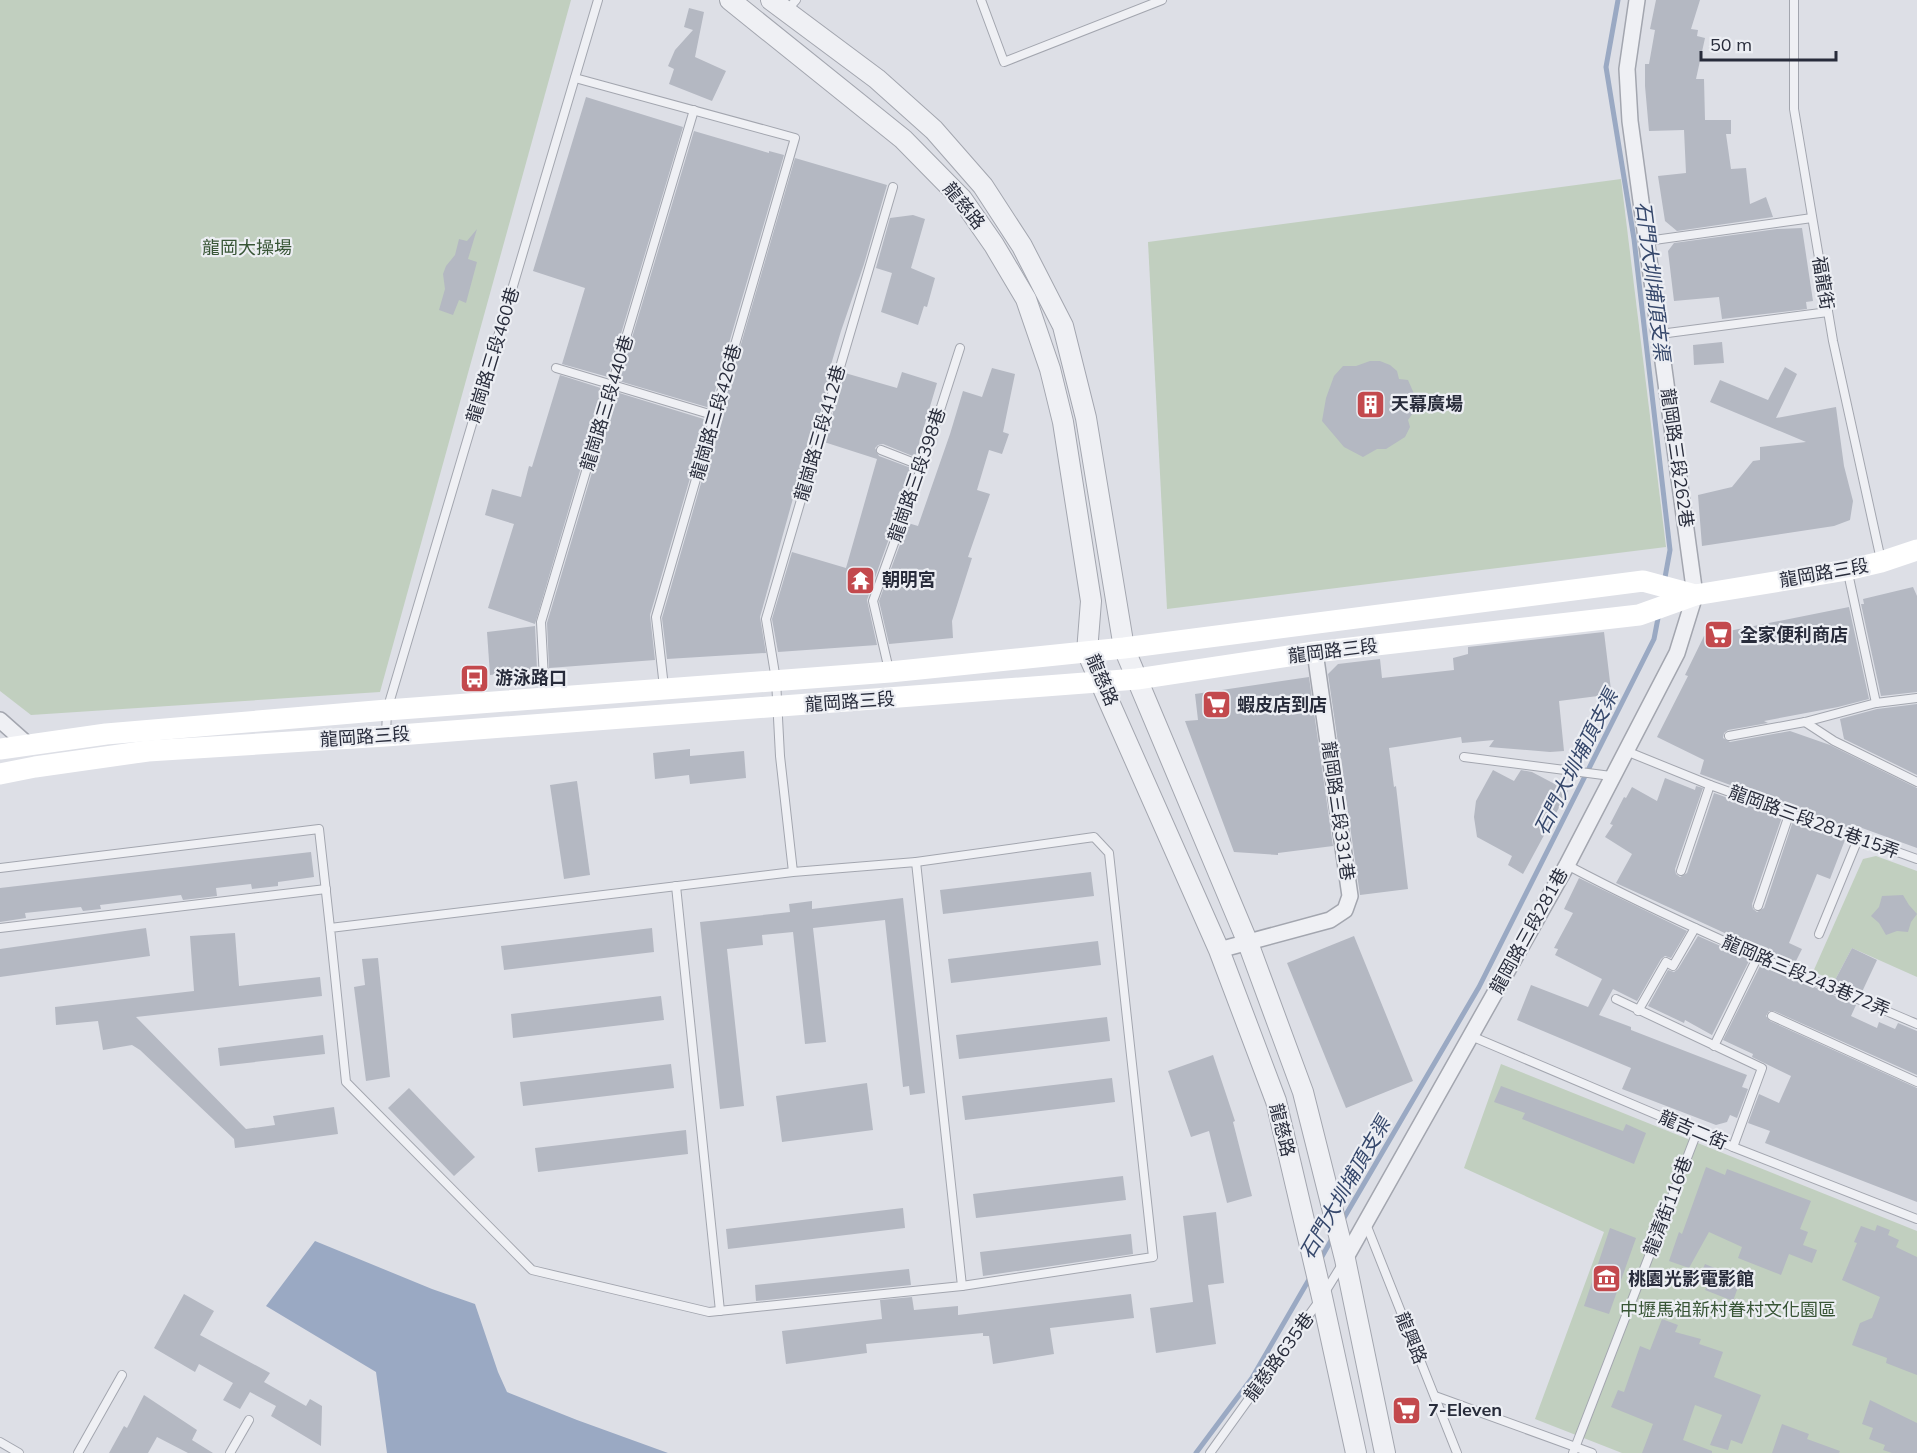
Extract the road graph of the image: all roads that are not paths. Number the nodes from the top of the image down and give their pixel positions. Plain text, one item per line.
1 (598, 0) edge
2 (730, 0) edge
3 (981, 0) edge
4 (1162, 0) edge
5 (1637, 0) edge
6 (1794, 0) edge
7 (784, 4) edge
8 (575, 78) junction
9 (693, 110) junction
10 (893, 187) dead end
11 (1812, 218) junction
12 (1647, 241) junction
13 (1828, 312) junction
14 (1660, 334) junction
15 (960, 348) dead end
16 (556, 368) dead end
17 (612, 385) junction
18 (716, 416) junction
19 (880, 450) dead end
20 (922, 466) junction
21 (1917, 550) edge
22 (1881, 562) junction
23 (1847, 570) junction
24 (1695, 595) junction
25 (1124, 648) junction
26 (1087, 652) junction
27 (1315, 652) junction
28 (890, 672) junction
29 (1137, 679) junction
30 (776, 680) junction
31 (1102, 683) junction
32 (664, 688) junction
33 (545, 698) junction
34 (1917, 698) edge
35 (1876, 703) junction
36 (777, 707) junction
37 (387, 710) junction
38 (0, 720) edge
39 (1805, 722) junction
40 (386, 736) junction
41 (1729, 736) dead end
42 (27, 744) junction
43 (0, 749) edge
44 (1626, 751) junction
45 (1464, 757) dead end
46 (35, 767) junction
47 (0, 774) edge
48 (1611, 776) junction
49 (1917, 782) edge
50 (1710, 785) junction
51 (1790, 812) junction
52 (1858, 838) junction
53 (1917, 859) edge
54 (916, 862) junction
55 (1567, 865) junction
56 (0, 868) edge
57 (1681, 871) dead end
58 (793, 872) junction
59 (676, 886) junction
60 (326, 889) junction
61 (1758, 906) dead end
62 (0, 928) edge
63 (330, 928) junction
64 (1695, 928) junction
65 (1819, 934) dead end
66 (1248, 943) junction
67 (1219, 950) junction
68 (1758, 956) junction
69 (1616, 999) dead end
70 (1638, 1011) junction
71 (1772, 1016) dead end
72 (1917, 1024) edge
73 (1471, 1036) junction
74 (1714, 1046) junction
75 (1917, 1082) edge
76 (1696, 1132) junction
77 (1733, 1147) junction
78 (1917, 1219) edge
79 (1366, 1223) junction
80 (1345, 1259) junction
81 (962, 1286) junction
82 (1322, 1297) junction
83 (720, 1311) junction
84 (122, 1375) dead end
85 (1435, 1396) junction
86 (249, 1420) dead end
87 (0, 1442) edge
88 (1574, 1450) edge
89 (19, 1453) edge
90 (78, 1453) edge
91 (230, 1453) edge
92 (1209, 1453) edge
93 (1356, 1453) edge
94 (1385, 1453) edge
95 (1457, 1453) edge
96 (1592, 1453) edge

1 - 8 lane, 龍崗路三段460巷
2 - 26 street, 龍慈路
3 - 4 lane
5 - 12 street, 龍岡路三段262巷
6 - 11 lane, 福龍街
7 - 25 street, 龍慈路
8 - 9 lane
8 - 37 lane, 龍崗路三段460巷
9 - 17 lane, 龍崗路三段440巷
9 - 18 lane, 龍崗路三段426巷
10 - 30 lane, 龍崗路三段412巷
11 - 12 lane
11 - 13 lane, 福龍街
12 - 14 street, 龍岡路三段262巷
13 - 14 lane
13 - 22 lane, 福龍街
14 - 24 street, 龍岡路三段262巷
15 - 20 lane, 龍崗路三段398巷
16 - 17 lane
17 - 18 lane
17 - 33 lane, 龍崗路三段440巷
18 - 32 lane, 龍崗路三段426巷
19 - 20 lane
20 - 28 lane, 龍崗路三段398巷
21 - 22 main road, 龍岡路三段
22 - 23 main road, 龍岡路三段
23 - 24 main road, 龍岡路三段
23 - 35 lane
24 - 25 main road, 龍岡路三段
24 - 27 main road, 龍岡路三段
24 - 44 street, 龍岡路三段281巷
25 - 26 main road, 龍岡路三段
25 - 29 street, 龍慈路
26 - 28 main road, 龍岡路三段
26 - 31 street, 龍慈路
27 - 29 main road, 龍岡路三段
27 - 66 street, 龍岡路三段331巷
28 - 30 main road, 龍岡路三段
29 - 31 main road, 龍岡路三段
29 - 66 street, 龍慈路
30 - 32 main road, 龍岡路三段
30 - 36 lane, 龍崗路三段412巷
31 - 36 main road, 龍岡路三段
31 - 67 street, 龍慈路
32 - 33 main road, 龍岡路三段
33 - 37 main road, 龍岡路三段
34 - 35 lane
35 - 39 lane
36 - 40 main road, 龍岡路三段
36 - 58 lane, 龍崗路三段412巷
37 - 40 lane, 龍崗路三段460巷
37 - 42 main road, 龍岡路三段
38 - 42 street
39 - 41 lane
39 - 49 lane
40 - 46 main road, 龍岡路三段
42 - 43 main road, 龍岡路三段
42 - 46 lane
44 - 48 street, 龍岡路三段281巷
44 - 50 lane, 龍岡路三段281巷15弄
45 - 48 lane
46 - 47 main road, 龍岡路三段
48 - 55 street, 龍岡路三段281巷
50 - 51 lane, 龍岡路三段281巷15弄
50 - 57 lane, 龍岡路三段281巷15弄
51 - 52 lane, 龍岡路三段281巷15弄
51 - 61 lane
52 - 53 lane, 龍岡路三段281巷15弄
52 - 65 lane
54 - 58 lane
54 - 81 lane
54 - 81 lane
55 - 64 lane, 龍岡路三段243巷72弄
55 - 73 street, 龍岡路三段281巷
56 - 60 lane
58 - 59 lane
59 - 63 lane
59 - 83 lane
60 - 62 lane
60 - 63 lane
63 - 83 lane
64 - 68 lane, 龍岡路三段243巷72弄
64 - 70 lane
66 - 67 street, 龍岡路三段331巷
66 - 80 street, 龍慈路
67 - 82 street, 龍慈路
68 - 72 lane, 龍岡路三段243巷72弄
68 - 74 lane
69 - 70 lane
70 - 74 lane
71 - 75 lane
73 - 76 lane, 龍吉二街
73 - 79 street, 龍岡路三段281巷
74 - 77 lane
76 - 77 lane, 龍吉二街
76 - 88 lane, 龍清街116巷
77 - 78 lane, 龍吉二街
79 - 80 street, 龍岡路三段281巷
79 - 85 lane, 龍興路
80 - 82 lane, 龍慈路635巷
80 - 94 street, 龍慈路
81 - 83 lane
82 - 92 lane, 龍慈路635巷
82 - 93 street, 龍慈路
84 - 90 lane
85 - 88 lane
85 - 95 lane, 龍興路
86 - 91 lane
87 - 89 lane
88 - 96 lane

